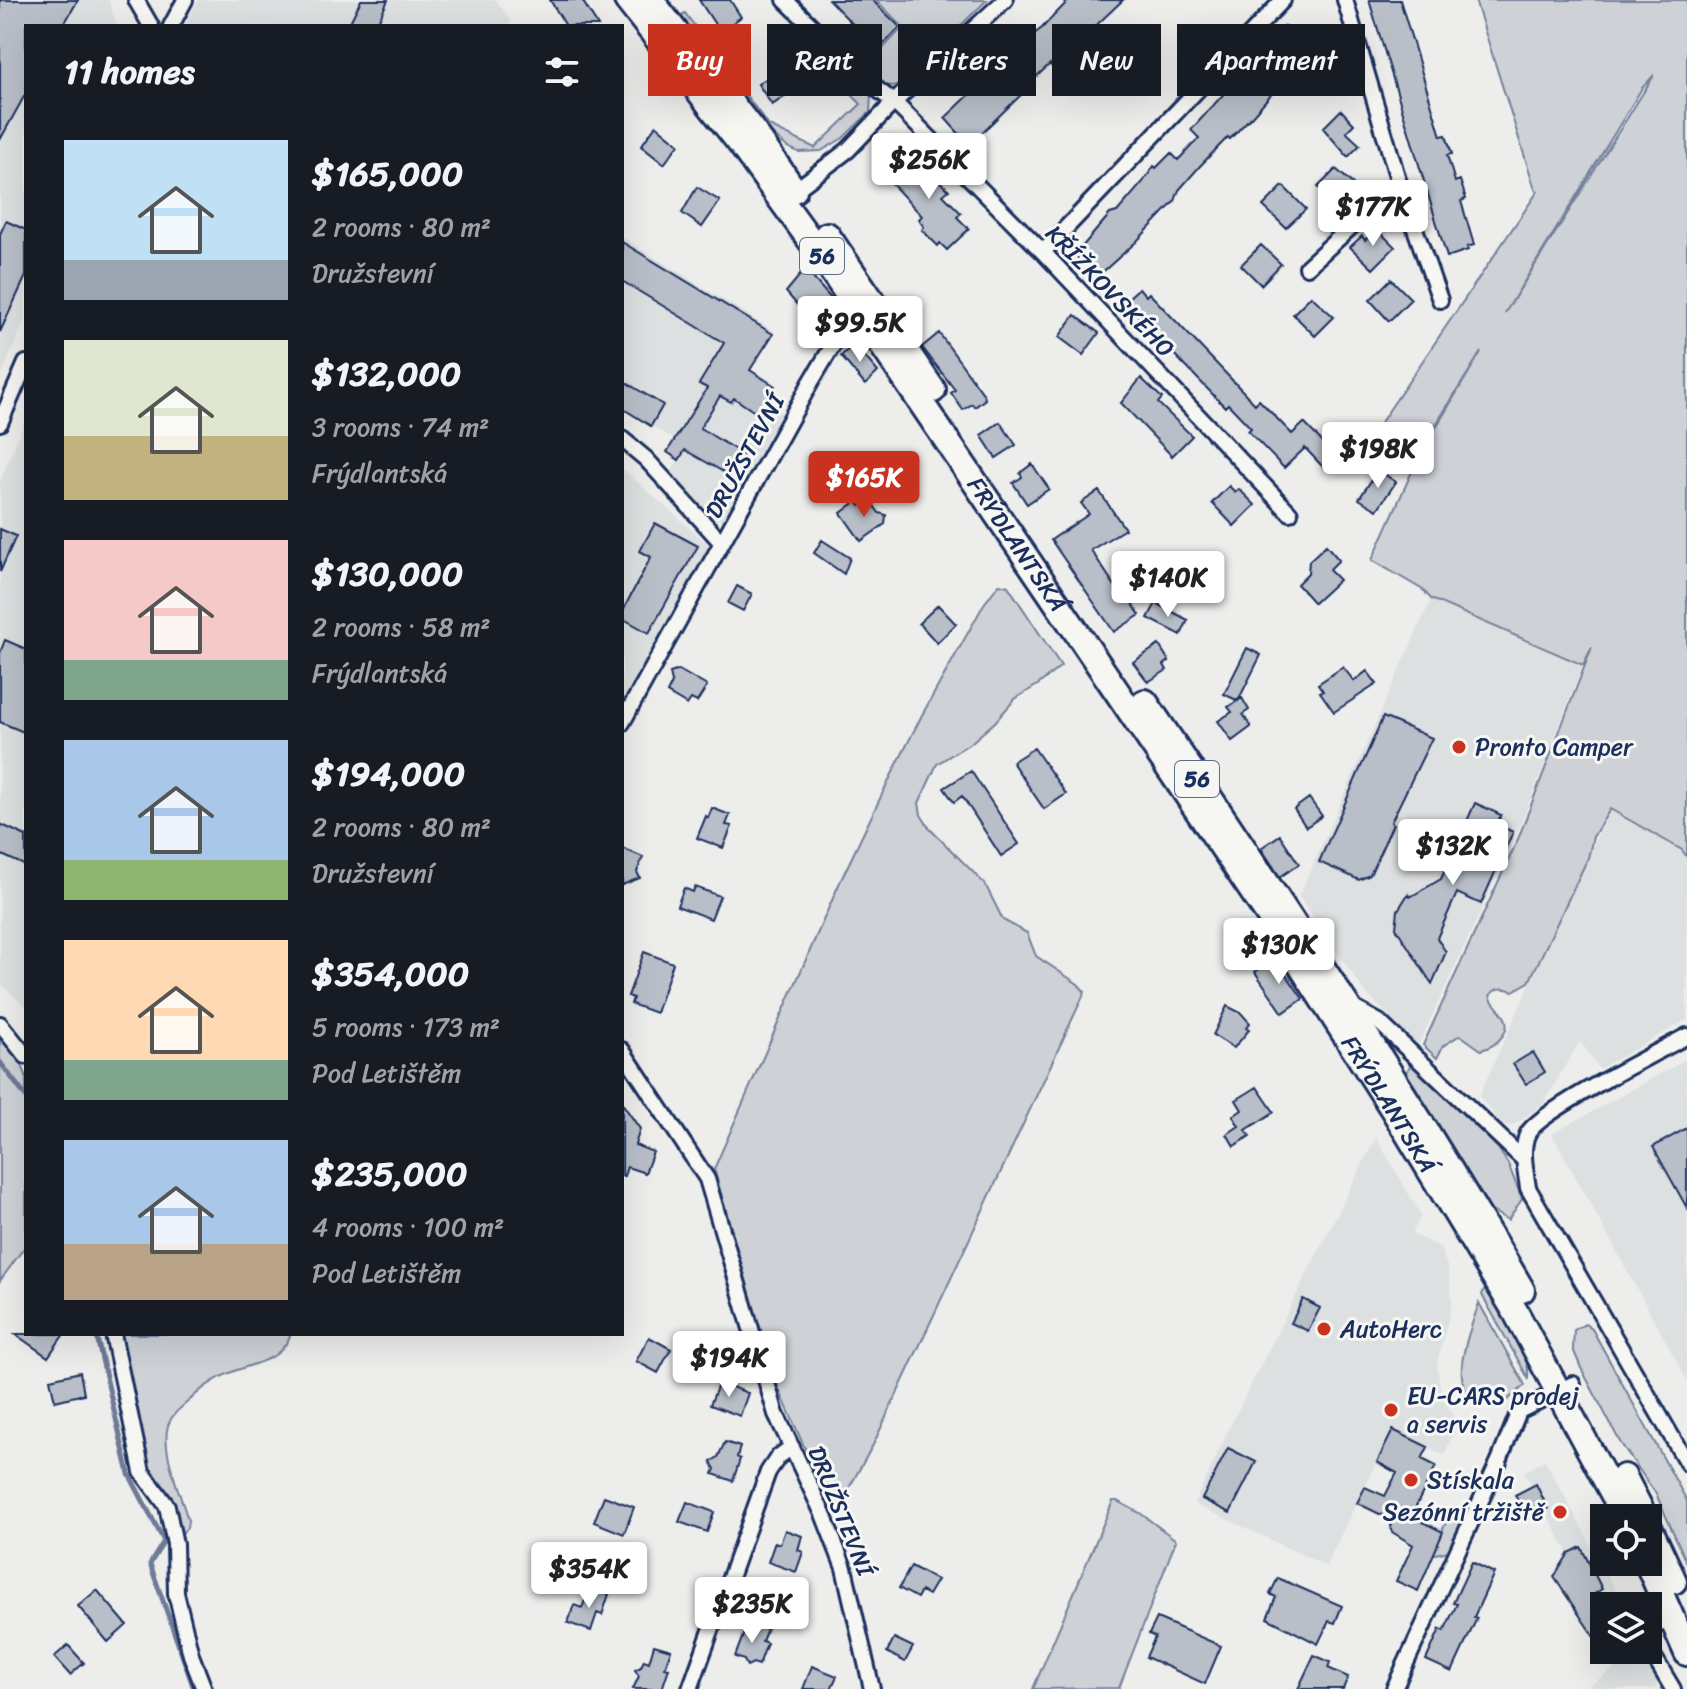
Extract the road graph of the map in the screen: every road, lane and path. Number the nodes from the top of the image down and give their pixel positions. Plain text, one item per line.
1 (136, 0) edge
2 (185, 0) edge
3 (627, 0) edge
4 (651, 0) edge
5 (785, 0) edge
6 (1005, 0) edge
7 (1283, 0) edge
8 (1345, 0) edge
9 (150, 24) edge
10 (172, 24) edge
11 (894, 102) junction
12 (1399, 183) junction
13 (788, 195) junction
14 (1043, 252) junction
15 (1307, 267) dead end
16 (1440, 300) dead end
17 (861, 313) junction
18 (24, 368) edge
19 (0, 423) edge
20 (624, 441) edge
21 (1290, 513) dead end
22 (722, 543) junction
23 (624, 719) edge
24 (1348, 1005) junction
25 (0, 1024) edge
26 (1687, 1036) edge
27 (624, 1053) edge
28 (24, 1054) edge
29 (1524, 1160) junction
30 (113, 1336) edge
31 (1566, 1388) junction
32 (792, 1447) junction
33 (1687, 1463) edge
34 (1620, 1504) edge
35 (1636, 1504) edge
36 (1662, 1564) edge
37 (1656, 1576) edge
38 (1680, 1614) edge
39 (1662, 1623) edge
40 (1687, 1653) edge
41 (1658, 1664) edge
42 (204, 1689) edge
43 (690, 1689) edge
44 (872, 1689) edge
45 (1394, 1689) edge
46 (1673, 1689) edge

1 - 9 street
2 - 10 street
3 - 13 main road, FRÝDLANTSKÁ / 56
4 - 13 main road, FRÝDLANTSKÁ / 56
5 - 11 street, KŘÍŽKOVSKÉHO
6 - 11 street
7 - 14 street
8 - 12 street
11 - 13 street
11 - 14 street, KŘÍŽKOVSKÉHO
12 - 15 street
12 - 16 street
13 - 17 main road, FRÝDLANTSKÁ / 56
13 - 24 main road, FRÝDLANTSKÁ / 56
14 - 21 street, KŘÍŽKOVSKÉHO
17 - 22 street, DRUŽSTEVNÍ
17 - 31 main road, FRÝDLANTSKÁ / 56
18 - 19 street
20 - 22 street, DRUŽSTEVNÍ
22 - 23 street, DRUŽSTEVNÍ
24 - 29 street
24 - 31 main road, FRÝDLANTSKÁ / 56
25 - 28 street
26 - 29 street
27 - 32 street, DRUŽSTEVNÍ
29 - 33 street
30 - 42 street
31 - 34 main road, FRÝDLANTSKÁ / 56
31 - 35 main road, FRÝDLANTSKÁ / 56
31 - 45 street
32 - 43 street
32 - 44 street, DRUŽSTEVNÍ
36 - 38 main road
37 - 38 main road
38 - 39 street
38 - 40 main road
41 - 46 street

